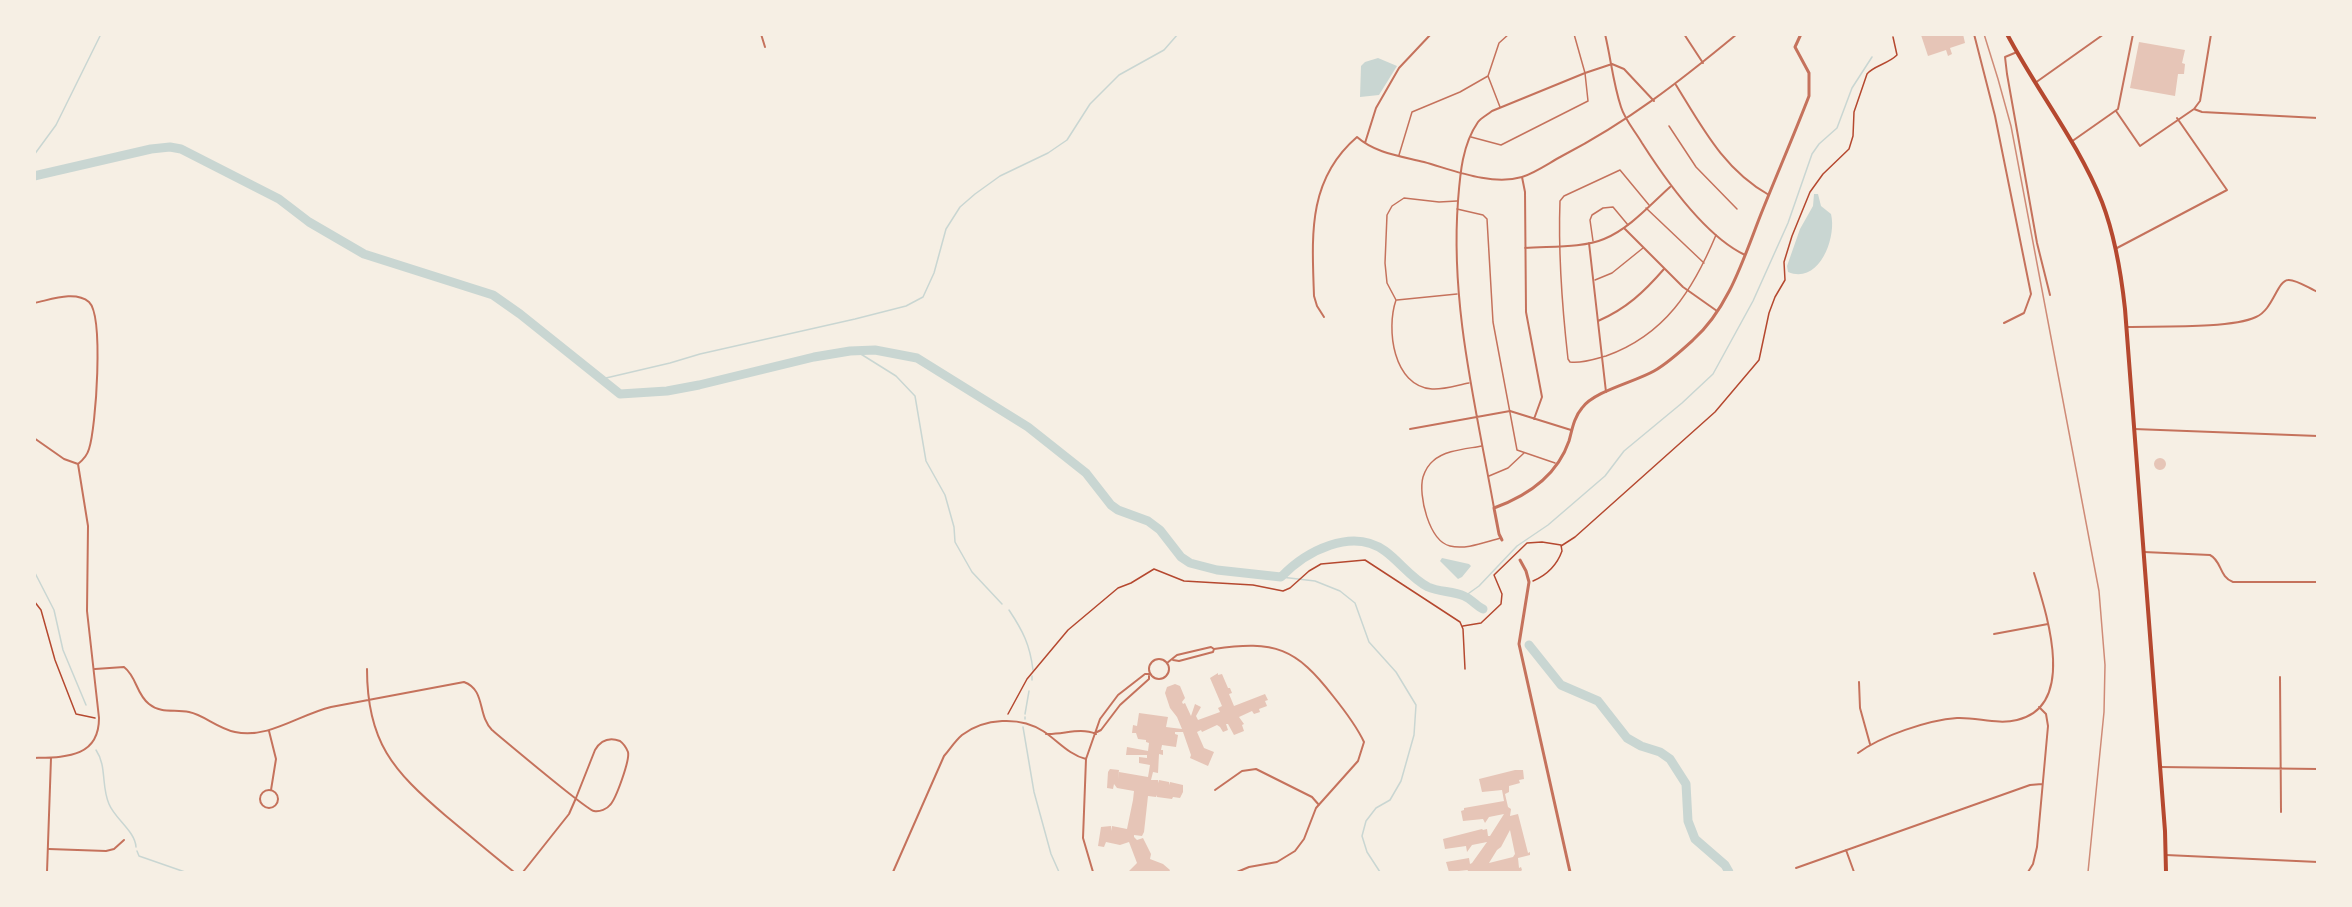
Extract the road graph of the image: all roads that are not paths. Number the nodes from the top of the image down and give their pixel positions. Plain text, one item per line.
1 (761, 34) edge
2 (1431, 34) edge
3 (1509, 34) edge
4 (1574, 34) edge
5 (1605, 34) edge
6 (1684, 34) edge
7 (1737, 34) edge
8 (1801, 34) edge
9 (1974, 34) edge
10 (2007, 34) edge
11 (2103, 34) edge
12 (2133, 34) edge
13 (2211, 34) edge
14 (765, 47) dead end
15 (2017, 52) junction
16 (1703, 63) junction
17 (1612, 64) junction
18 (1585, 73) junction
19 (1488, 76) junction
20 (2035, 82) junction
21 (1676, 85) junction
22 (1654, 100) junction
23 (1501, 108) junction
24 (2194, 108) junction
25 (2116, 111) junction
26 (2177, 118) junction
27 (2318, 118) edge
28 (1627, 120) junction
29 (1669, 126) dead end
30 (1470, 136) junction
31 (2071, 142) junction
32 (1365, 144) junction
33 (1398, 155) junction
34 (1460, 172) junction
35 (1522, 177) junction
36 (1671, 187) junction
37 (1769, 195) junction
38 (1458, 201) junction
39 (1648, 206) junction
40 (1457, 209) junction
41 (1737, 209) dead end
42 (1628, 225) junction
43 (1624, 228) junction
44 (1717, 234) junction
45 (1593, 242) junction
46 (1588, 243) junction
47 (1558, 246) junction
48 (1643, 247) junction
49 (1524, 248) junction
50 (2116, 249) junction
51 (1744, 255) junction
52 (1704, 263) junction
53 (1664, 269) junction
54 (1593, 281) junction
55 (1688, 291) junction
56 (2318, 292) edge
57 (1457, 294) junction
58 (2050, 296) dead end
59 (1396, 300) junction
60 (34, 303) edge
61 (1717, 311) junction
62 (1324, 317) dead end
63 (1598, 321) junction
64 (2004, 322) dead end
65 (2126, 327) junction
66 (1602, 357) junction
67 (1471, 383) junction
68 (1606, 392) junction
69 (1510, 411) junction
70 (1477, 416) junction
71 (1534, 419) junction
72 (1410, 429) dead end
73 (2134, 429) junction
74 (1572, 430) junction
75 (2318, 436) edge
76 (34, 438) edge
77 (1483, 446) junction
78 (1524, 453) junction
79 (78, 464) junction
80 (1556, 464) junction
81 (1488, 476) junction
82 (1494, 508) junction
83 (1501, 539) joint
84 (2144, 552) junction
85 (1520, 560) dead end
86 (2034, 573) dead end
87 (2318, 582) edge
88 (2048, 624) junction
89 (1994, 634) dead end
90 (1214, 649) junction
91 (1173, 660) junction
92 (1167, 663) junction
93 (95, 669) junction
94 (367, 669) dead end
95 (1150, 674) junction
96 (2280, 678) dead end
97 (1859, 682) dead end
98 (368, 700) junction
99 (2039, 707) junction
100 (269, 731) junction
101 (1096, 733) junction
102 (1046, 734) junction
103 (1870, 744) junction
104 (1858, 753) dead end
105 (34, 758) edge
106 (51, 758) junction
107 (1086, 759) junction
108 (2160, 767) junction
109 (2281, 768) junction
110 (2318, 769) edge
111 (2042, 784) junction
112 (271, 790) junction
113 (1215, 790) dead end
114 (576, 798) junction
115 (1319, 805) junction
116 (2281, 812) dead end
117 (124, 840) dead end
118 (49, 849) junction
119 (1846, 850) junction
120 (2166, 855) junction
121 (2318, 862) edge
122 (1796, 868) dead end
123 (47, 873) edge
124 (514, 873) edge
125 (524, 873) edge
126 (892, 873) edge
127 (1093, 873) edge
128 (1237, 873) edge
129 (1570, 873) edge
130 (1854, 873) edge
131 (2028, 873) edge
132 (2166, 873) edge

1 - 14 street
2 - 32 street
3 - 19 lane
4 - 18 lane
5 - 17 street
6 - 16 street
7 - 16 street
8 - 37 street
9 - 64 street
10 - 15 main road
11 - 20 street
12 - 25 street
13 - 24 street
15 - 20 main road
15 - 58 street
16 - 21 street
17 - 18 street
17 - 22 street
17 - 28 street
18 - 23 street
18 - 30 lane
19 - 23 lane
19 - 33 lane
20 - 31 main road
21 - 22 street
21 - 37 street
22 - 28 street
23 - 30 street
24 - 26 street
24 - 27 street
25 - 26 street
25 - 31 street
26 - 50 street
28 - 35 street
28 - 36 street
29 - 41 lane
30 - 34 street
31 - 50 main road
32 - 33 street
32 - 62 street
33 - 34 street
34 - 35 street
34 - 38 street
35 - 49 street
36 - 39 street
36 - 44 street
37 - 51 street
38 - 40 street
38 - 59 lane
39 - 42 street
39 - 47 lane
39 - 52 lane
40 - 57 street
40 - 69 lane
42 - 43 street
42 - 45 lane
43 - 45 street
43 - 48 street
44 - 51 street
44 - 52 lane
45 - 46 street
46 - 47 street
46 - 54 street
47 - 49 street
47 - 66 lane
48 - 53 street
48 - 54 lane
49 - 71 street
50 - 65 main road
51 - 61 street
52 - 55 lane
53 - 55 street
53 - 63 street
54 - 63 street
55 - 61 street
55 - 66 lane
56 - 65 street
57 - 59 lane
57 - 67 street
59 - 67 lane
60 - 79 street
61 - 68 street
63 - 66 street
65 - 73 main road
66 - 68 street
67 - 70 street
68 - 74 street
69 - 70 street
69 - 71 street
69 - 78 lane
70 - 72 street
70 - 77 street
71 - 74 street
73 - 75 street
73 - 84 main road
74 - 80 street
76 - 79 street
77 - 81 street
77 - 83 lane
78 - 80 lane
78 - 81 lane
79 - 93 street
80 - 82 street
81 - 82 street
82 - 83 street
84 - 87 street
84 - 108 main road
85 - 129 street
86 - 88 street
88 - 89 street
88 - 99 street
90 - 91 street
90 - 91 street
90 - 115 street
91 - 92 street
92 - 95 street
92 - 95 street
93 - 100 street
93 - 106 street
94 - 98 street
95 - 101 street
95 - 101 street
96 - 109 street
97 - 103 street
98 - 100 street
98 - 114 street
98 - 124 street
99 - 103 street
99 - 111 street
100 - 112 street
101 - 102 street
101 - 107 street
102 - 107 street
102 - 126 street
103 - 104 street
105 - 106 street
106 - 118 street
107 - 127 street
108 - 109 street
108 - 120 main road
109 - 110 street
109 - 116 street
111 - 119 street
111 - 131 street
112 - 112 street
113 - 115 street
114 - 114 street
114 - 125 street
115 - 128 street
117 - 118 street
118 - 123 street
119 - 122 street
119 - 130 street
120 - 121 street
120 - 132 main road

